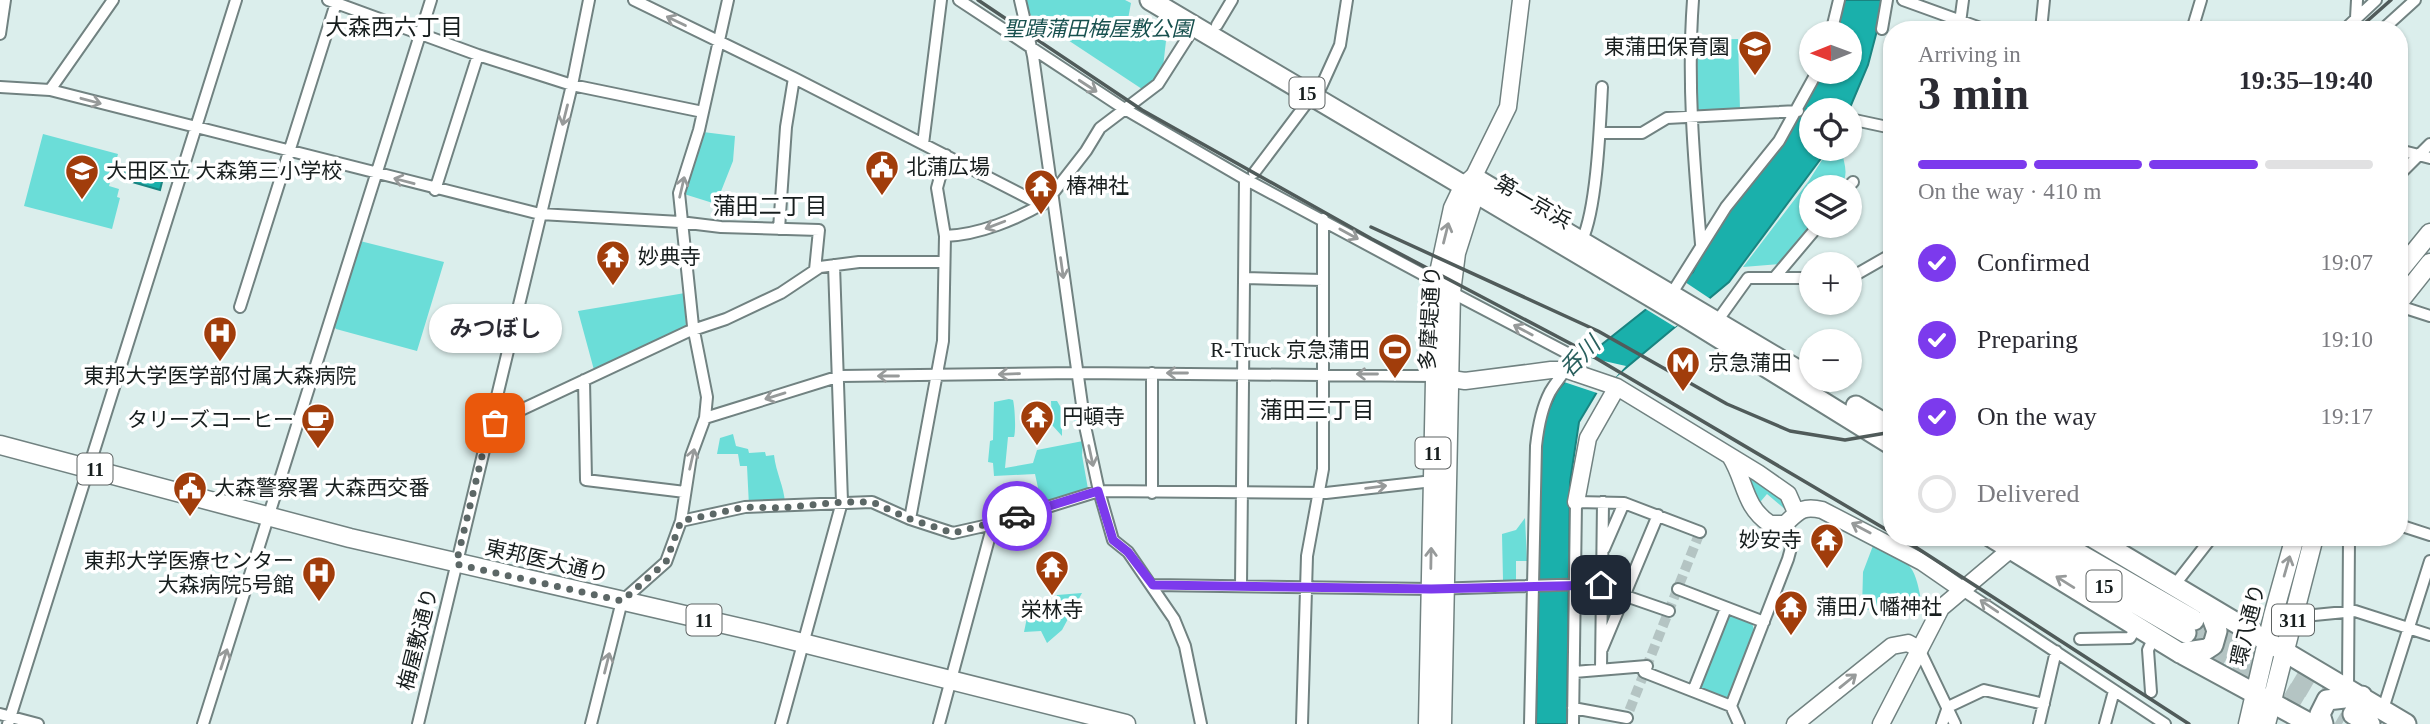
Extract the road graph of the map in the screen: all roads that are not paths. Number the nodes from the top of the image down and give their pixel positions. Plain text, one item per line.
1 (5, 0) edge
2 (113, 0) edge
3 (236, 0) edge
4 (431, 0) edge
5 (589, 0) edge
6 (634, 0) edge
7 (727, 0) edge
8 (941, 0) edge
9 (959, 0) edge
10 (1020, 0) edge
11 (1150, 0) edge
12 (1174, 0) edge
13 (1232, 0) edge
14 (1347, 0) edge
15 (1521, 0) edge
16 (1693, 0) edge
17 (1839, 0) edge
18 (1887, 0) edge
19 (1903, 0) edge
20 (1963, 0) edge
21 (2044, 0) edge
22 (2201, 0) edge
23 (2357, 0) edge
24 (2376, 0) edge
25 (2415, 0) edge
26 (333, 1) edge
27 (2356, 18) junction
28 (1834, 21) edge
29 (1883, 21) edge
30 (1951, 21) edge
31 (1960, 21) edge
32 (2042, 21) edge
33 (2195, 21) edge
34 (2353, 21) edge
35 (2392, 21) edge
36 (1883, 23) edge
37 (1217, 25) junction
38 (1195, 26) junction
39 (1882, 29) dead end
40 (0, 34) edge
41 (420, 34) junction
42 (718, 42) junction
43 (1031, 48) junction
44 (478, 55) junction
45 (794, 78) junction
46 (1811, 84) edge
47 (572, 85) junction
48 (0, 87) edge
49 (1602, 87) dead end
50 (50, 90) junction
51 (1316, 92) junction
52 (1123, 108) junction
53 (1798, 111) junction
54 (703, 112) junction
55 (1691, 117) junction
56 (1862, 122) edge
57 (1883, 126) edge
58 (196, 129) junction
59 (1600, 133) junction
60 (2430, 144) edge
61 (923, 145) junction
62 (288, 152) junction
63 (2408, 152) edge
64 (946, 155) junction
65 (2425, 157) edge
66 (2408, 169) edge
67 (376, 174) junction
68 (1250, 176) junction
69 (1470, 186) junction
70 (435, 190) junction
71 (1049, 199) junction
72 (540, 214) junction
73 (1323, 219) junction
74 (680, 222) junction
75 (779, 229) junction
76 (2430, 233) edge
77 (945, 236) junction
78 (1808, 238) edge
79 (1582, 240) junction
80 (1701, 244) junction
81 (1883, 259) edge
82 (2408, 260) edge
83 (944, 262) junction
84 (2430, 263) edge
85 (834, 265) junction
86 (815, 270) junction
87 (1862, 271) edge
88 (1775, 277) junction
89 (1245, 278) junction
90 (1799, 278) edge
91 (1323, 280) junction
92 (1444, 287) junction
93 (1668, 292) junction
94 (2408, 292) edge
95 (240, 307) dead end
96 (2408, 307) edge
97 (2430, 316) edge
98 (1714, 326) junction
99 (694, 331) junction
100 (1569, 371) junction
101 (1799, 372) edge
102 (1077, 373) junction
103 (1152, 373) junction
104 (1245, 373) junction
105 (1323, 374) junction
106 (840, 376) junction
107 (937, 376) junction
108 (1442, 378) junction
109 (584, 380) junction
110 (1614, 386) junction
111 (1836, 392) edge
112 (705, 418) junction
113 (1883, 418) edge
114 (489, 425) junction
115 (1883, 439) edge
116 (0, 445) edge
117 (90, 468) junction
118 (1748, 476) junction
119 (1433, 481) junction
120 (1098, 491) junction
121 (685, 492) junction
122 (1153, 493) junction
123 (1320, 493) junction
124 (1244, 494) junction
125 (842, 502) junction
126 (1576, 502) junction
127 (1603, 502) junction
128 (1624, 503) junction
129 (1795, 510) junction
130 (270, 515) junction
131 (1658, 516) junction
132 (910, 519) junction
133 (681, 521) junction
134 (993, 524) junction
135 (1785, 524) junction
136 (2408, 527) edge
137 (1700, 532) dead end
138 (2430, 535) edge
139 (1883, 540) edge
140 (1893, 546) edge
141 (2012, 546) edge
142 (2020, 546) edge
143 (2023, 546) edge
144 (2066, 546) edge
145 (2107, 546) edge
146 (2205, 546) edge
147 (2293, 546) edge
148 (2312, 546) edge
149 (2349, 546) edge
150 (1602, 555) junction
151 (2430, 561) edge
152 (456, 564) junction
153 (1153, 585) junction
154 (1573, 585) junction
155 (1601, 585) junction
156 (1241, 586) junction
157 (1306, 586) junction
158 (1535, 587) junction
159 (2174, 587) junction
160 (1438, 588) junction
161 (1678, 589) dead end
162 (1961, 589) junction
163 (1625, 593) junction
164 (622, 601) junction
165 (1726, 608) junction
166 (1669, 611) dead end
167 (2349, 612) junction
168 (2294, 617) junction
169 (2196, 620) junction
170 (1764, 622) junction
171 (2409, 628) junction
172 (2145, 632) junction
173 (2430, 635) edge
174 (2080, 639) dead end
175 (802, 642) junction
176 (2267, 642) junction
177 (1919, 649) junction
178 (2056, 651) junction
179 (2285, 652) junction
180 (2180, 653) junction
181 (1600, 655) junction
182 (1601, 669) junction
183 (1574, 672) junction
184 (950, 680) junction
185 (1693, 691) junction
186 (2114, 691) junction
187 (2151, 692) dead end
188 (2356, 692) junction
189 (2264, 699) junction
190 (2044, 704) junction
191 (1731, 706) junction
192 (1948, 707) junction
193 (1573, 708) junction
194 (2383, 709) junction
195 (6, 718) edge
196 (1627, 718) dead end
197 (38, 724) edge
198 (203, 724) edge
199 (418, 724) edge
200 (591, 724) edge
201 (781, 724) edge
202 (939, 724) edge
203 (1126, 724) edge
204 (1200, 724) edge
205 (1302, 724) edge
206 (1428, 724) edge
207 (1442, 724) edge
208 (1531, 724) edge
209 (1573, 724) edge
210 (1739, 724) edge
211 (1795, 724) edge
212 (1881, 724) edge
213 (1942, 724) edge
214 (1955, 724) edge
215 (2039, 724) edge
216 (2105, 724) edge
217 (2165, 724) edge
218 (2248, 724) edge
219 (2266, 724) edge
220 (2311, 724) edge
221 (2323, 724) edge
222 (2406, 724) edge

1 - 40 street
2 - 50 street
3 - 58 street
4 - 41 street
5 - 47 street, 梅屋敷通り
42 -> 6 street
7 - 42 street
8 - 61 street
9 - 43 street
10 - 43 street
11 - 38 highway, 第一京浜 / 15
12 - 37 highway, 第一京浜 / 15
13 - 37 street
14 - 51 street
15 - 69 street
16 - 55 street
17 - 28 street
18 - 29 street
19 - 30 street
20 - 31 street
21 - 32 street
22 - 33 street
23 - 27 street
24 - 27 street
25 - 35 street
26 - 41 street
26 - 62 street
27 - 34 street
36 - 39 street
37 - 51 highway, 第一京浜 / 15
38 - 51 highway, 第一京浜 / 15
38 - 52 street
41 - 44 street
41 - 67 street
42 - 45 street
42 - 54 street
43 -> 52 street
43 - 71 street
44 - 47 street
44 - 70 street
45 - 61 street
45 - 75 street
46 - 53 street
47 - 54 street
47 -> 72 street, 梅屋敷通り
48 - 50 street
49 - 59 street
50 -> 58 street
51 - 68 street
51 - 69 highway, 第一京浜 / 15
52 - 68 street
52 - 71 street
53 - 55 street
53 - 80 street
74 -> 54 street
55 - 59 street
55 - 80 street
56 - 57 street
58 - 62 street
58 - 117 street
59 - 79 street
60 - 65 street
61 - 64 street
62 - 67 street
62 - 95 street
63 - 65 street
64 - 71 street
64 - 77 street
65 - 66 street
70 -> 67 street
67 - 130 street
68 - 73 street
68 - 89 street
69 - 79 highway, 第一京浜 / 15
69 - 92 main road, 多摩堤通り / 11
69 - 93 highway, 第一京浜 / 15
70 - 72 street
71 -> 77 street
71 -> 102 street
72 - 74 street
72 - 114 street, 梅屋敷通り
73 - 91 street
73 -> 92 street
74 - 75 street
74 - 99 street
75 - 86 street
76 - 82 main road
77 - 83 street
78 - 88 street
79 - 93 highway, 第一京浜 / 15
80 - 93 street
81 - 87 street
83 - 85 street
83 - 107 street
84 - 94 main road
85 - 86 street
85 - 106 street
86 - 99 street
88 - 90 street
88 - 98 street
89 - 91 street
89 - 104 street
91 - 105 street
100 -> 92 street
92 - 108 main road, 多摩堤通り / 11
93 - 98 highway, 第一京浜 / 15
96 - 97 street
98 - 101 highway, 第一京浜 / 15
98 - 115 highway, 第一京浜 / 15
99 - 109 street
99 - 112 street
100 - 108 street
100 - 110 street
100 - 158 street
102 - 103 street
102 -> 107 street
102 -> 120 street
104 -> 103 street
103 - 122 street
104 - 105 street
104 - 124 street
108 -> 105 street
105 - 123 street
107 -> 106 street
106 -> 112 street
106 - 125 street
107 - 132 street
108 - 119 main road, 多摩堤通り / 11
108 - 160 main road, 多摩堤通り / 11
109 - 114 street
109 - 121 street
110 - 118 street
110 - 126 street
111 - 113 highway, 第一京浜 / 15
121 -> 112 street
114 - 152 street, 梅屋敷通り
116 - 117 main road, 東邦医大通り / 11
117 - 130 main road, 東邦医大通り / 11
117 - 195 street
118 - 129 street
118 - 135 street
123 -> 119 street
160 -> 119 main road, 多摩堤通り / 11
120 - 122 street
120 - 134 street
120 - 153 street
121 - 133 street
122 - 124 street
123 - 124 street
123 - 157 street
124 - 156 street
125 - 132 street
125 - 133 street
125 - 175 street
126 - 127 street
126 - 154 street
127 - 128 street
127 - 150 street
128 - 131 street
128 - 150 street
129 - 135 street
139 -> 129 street
130 - 152 main road, 東邦医大通り / 11
198 -> 130 street
131 - 137 street
131 - 163 street
132 - 134 street
133 - 164 street
134 - 184 street
135 - 170 street
136 - 138 street
162 -> 140 street
141 - 162 street
172 -> 142 highway
143 - 169 highway, 15
144 - 169 highway, 15
145 - 159 highway
146 - 159 street
176 -> 147 main road, 環八通り / 311
148 - 168 main road, 環八通り / 311
149 - 167 street
150 - 155 street
151 - 171 street
152 - 164 main road, 東邦医大通り / 11
152 - 199 street, 梅屋敷通り
153 - 156 street
153 - 204 street
154 - 155 street
154 - 158 street
154 - 183 street
155 - 163 street
155 - 181 street
156 - 157 street
157 - 160 street
157 - 205 street
158 - 160 street
158 - 208 street
159 - 169 highway
160 - 206 main road, 多摩堤通り / 11
160 - 207 main road, 多摩堤通り / 11
161 - 165 street
162 - 177 street
178 -> 162 street
163 - 166 street
163 - 181 street
164 - 175 main road, 東邦医大通り / 11
200 -> 164 street
165 - 170 street
165 - 185 street
167 - 168 street
167 - 171 street
167 - 188 street
168 - 179 main road, 環八通り / 311
169 - 176 highway
169 - 180 highway
170 - 191 street
171 - 173 street
171 - 194 street
172 - 174 street
172 - 180 highway
172 - 187 street
175 - 184 main road, 東邦医大通り / 11
175 - 201 street
176 - 179 highway
176 - 189 main road, 環八通り / 311
177 - 192 street
211 -> 177 street
177 - 212 street
178 - 186 street
178 - 190 street
179 - 188 highway
179 - 189 main road, 環八通り / 311
180 - 189 highway
181 - 182 street
182 - 183 street
182 - 185 street
183 - 193 street
184 - 202 street
184 - 203 main road, 東邦医大通り / 11
185 - 191 street
186 - 216 street
186 - 217 street
188 - 194 highway
188 - 221 highway
189 - 218 main road, 環八通り / 311
189 - 219 main road, 環八通り / 311
189 - 220 highway
190 - 192 street
190 - 215 street
191 - 210 street
192 - 213 street
192 - 214 street
193 - 196 street
193 - 209 street
194 - 222 highway
195 - 197 street

